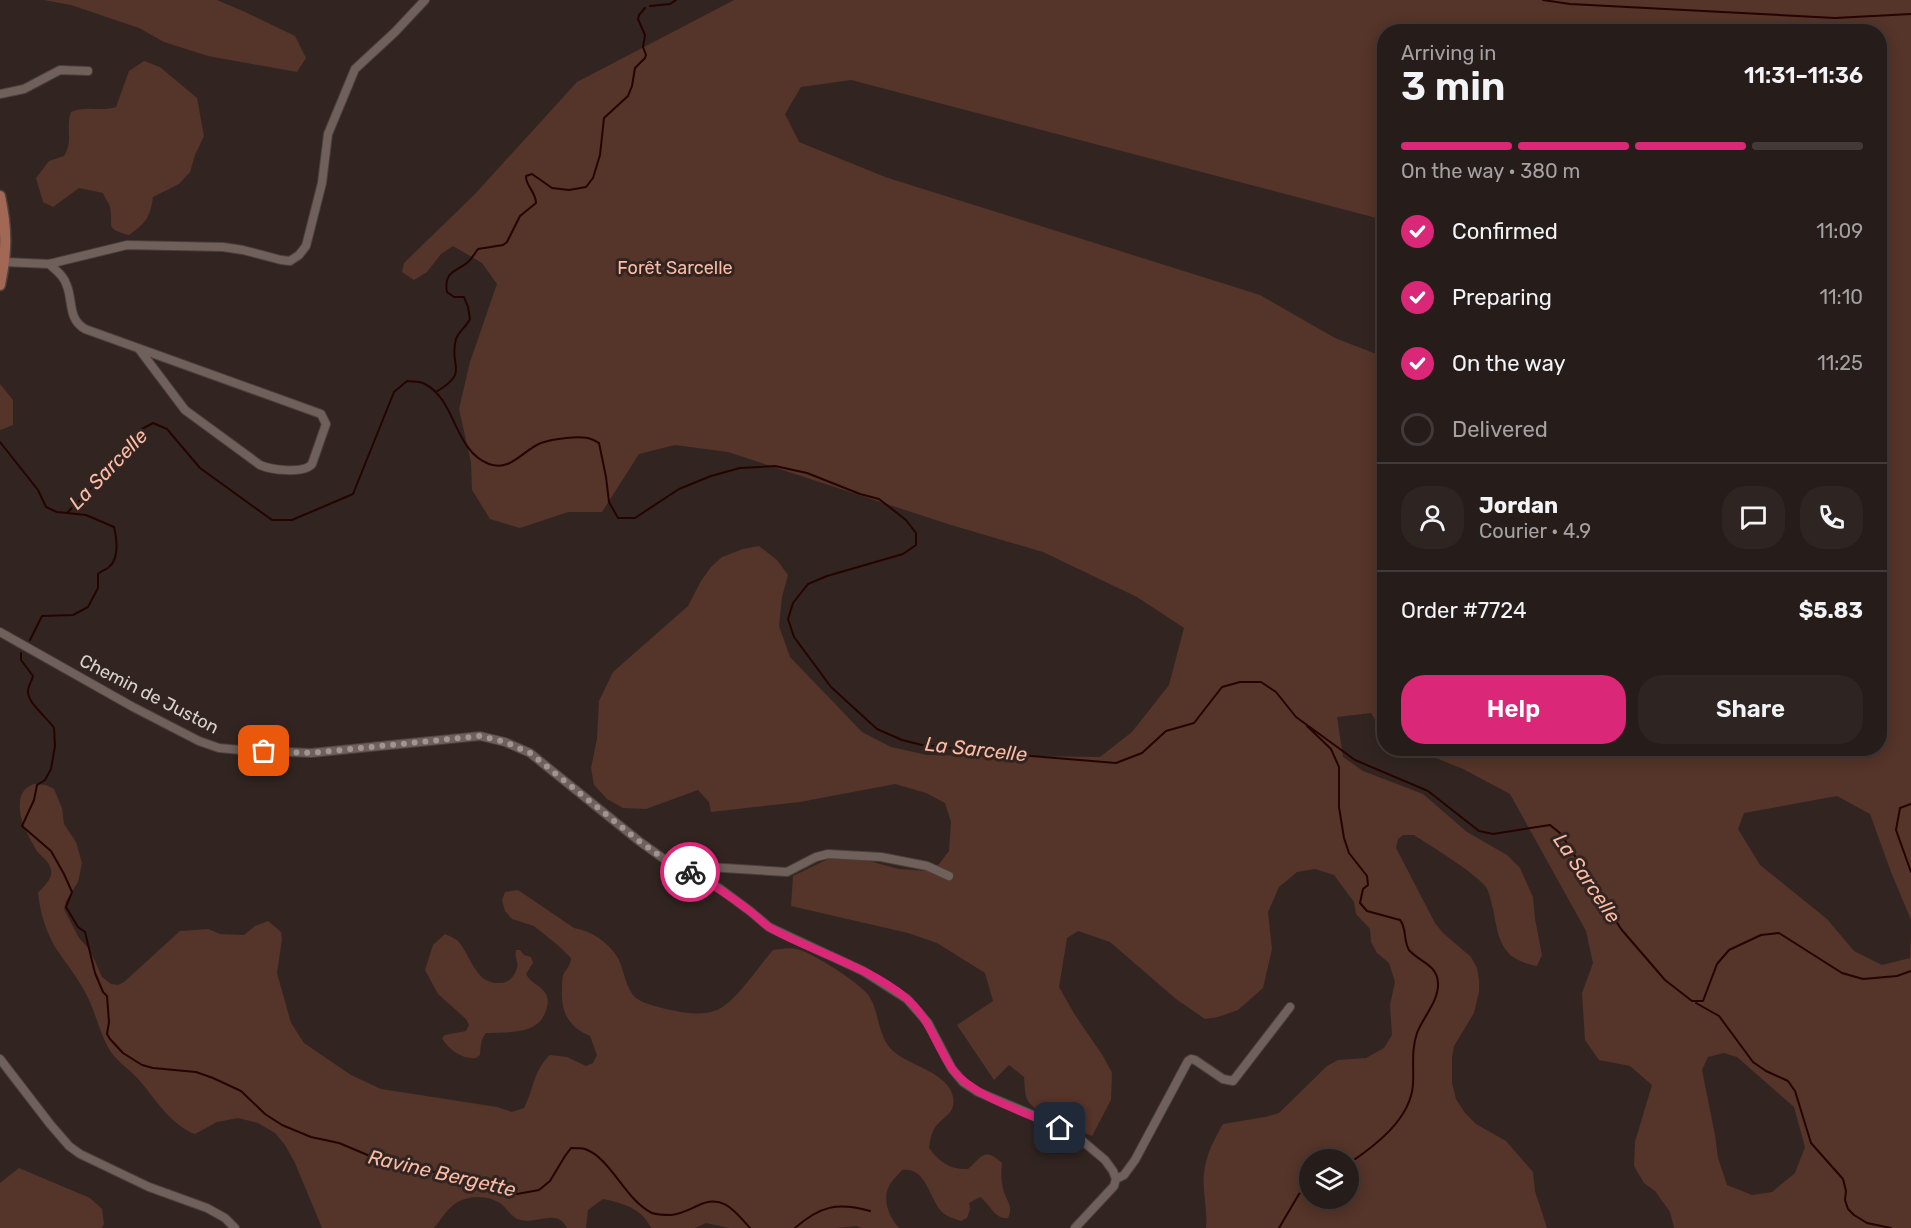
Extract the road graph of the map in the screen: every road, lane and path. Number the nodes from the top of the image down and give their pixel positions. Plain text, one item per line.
1 (425, 0) edge
2 (88, 71) dead end
3 (0, 94) edge
4 (0, 196) edge
5 (5, 262) junction
6 (49, 264) junction
7 (0, 285) edge
8 (139, 349) junction
9 (0, 632) edge
10 (690, 872) junction
11 (949, 876) dead end
12 (1290, 1007) dead end
13 (0, 1059) edge
14 (1116, 1179) junction
15 (235, 1228) edge
16 (1075, 1228) edge

1 - 6 street
2 - 3 street
4 - 5 main road
5 - 6 street
5 - 7 main road
6 - 8 street
8 - 8 street
9 - 10 street, Chemin de Juston
10 - 11 street
10 - 14 street, Chemin de Juston
12 - 14 street
13 - 15 street
14 - 16 street

